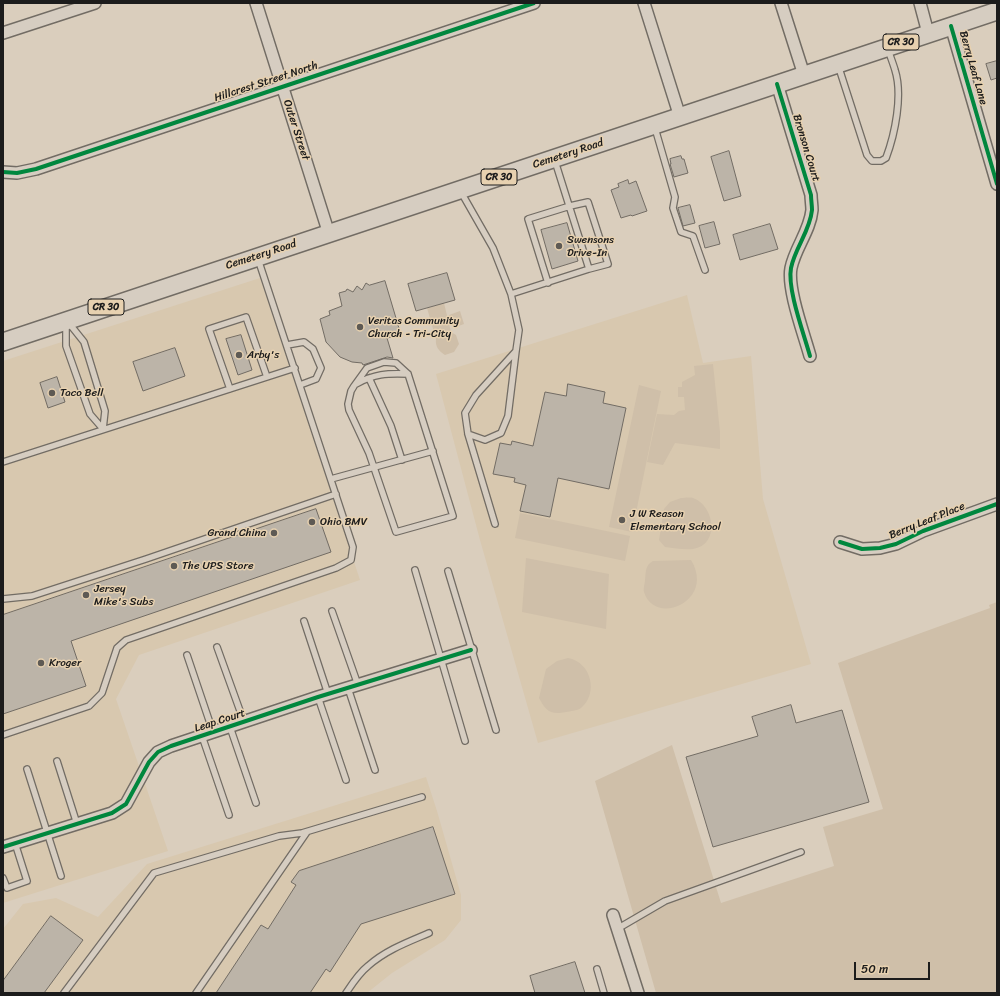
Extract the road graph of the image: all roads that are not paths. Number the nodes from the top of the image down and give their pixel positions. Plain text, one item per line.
1 (95, 3) edge
2 (256, 3) edge
3 (534, 3) edge
4 (644, 3) edge
5 (781, 3) edge
6 (920, 3) edge
7 (993, 11) edge
8 (951, 26) junction
9 (3, 33) edge
10 (928, 33) junction
11 (887, 47) junction
12 (838, 64) junction
13 (804, 75) junction
14 (777, 84) junction
15 (282, 87) junction
16 (680, 116) junction
17 (654, 125) junction
18 (554, 158) junction
19 (3, 172) edge
20 (997, 184) edge
21 (460, 190) junction
22 (570, 206) junction
23 (328, 234) junction
24 (257, 257) junction
25 (589, 269) junction
26 (706, 270) dead end
27 (548, 282) junction
28 (511, 294) junction
29 (66, 321) junction
30 (3, 342) edge
31 (287, 345) junction
32 (516, 351) junction
33 (810, 356) dead end
34 (294, 368) junction
35 (408, 374) junction
36 (267, 377) junction
37 (369, 378) junction
38 (300, 385) junction
39 (354, 386) junction
40 (230, 389) junction
41 (103, 429) junction
42 (468, 434) junction
43 (433, 451) junction
44 (402, 460) junction
45 (3, 462) edge
46 (374, 467) junction
47 (331, 479) junction
48 (336, 494) junction
49 (997, 504) edge
50 (495, 524) dead end
51 (840, 542) dead end
52 (416, 570) dead end
53 (448, 571) dead end
54 (3, 599) edge
55 (332, 611) dead end
56 (304, 621) dead end
57 (217, 647) dead end
58 (471, 650) junction
59 (187, 655) dead end
60 (441, 659) junction
61 (353, 686) junction
62 (323, 696) junction
63 (244, 722) junction
64 (230, 727) junction
65 (496, 730) dead end
66 (213, 732) junction
67 (3, 735) edge
68 (202, 736) junction
69 (465, 741) dead end
70 (57, 761) dead end
71 (27, 770) dead end
72 (375, 770) dead end
73 (346, 780) dead end
74 (422, 797) dead end
75 (256, 803) dead end
76 (229, 816) dead end
77 (77, 824) junction
78 (308, 832) junction
79 (47, 833) junction
80 (15, 843) junction
81 (3, 847) edge
82 (801, 852) dead end
83 (61, 876) dead end
84 (3, 878) edge
85 (613, 915) dead end
86 (617, 929) junction
87 (429, 933) dead end
88 (597, 970) dead end
89 (64, 993) edge
90 (196, 993) edge
91 (346, 993) edge
92 (604, 993) edge
93 (638, 993) edge

1 - 9 street
2 - 15 street, Outer Street
3 - 15 street, Hillcrest Street North
4 - 16 street
5 - 13 street
6 - 10 street
7 - 8 main road, Cemetery Road / CR 30
8 - 10 main road, Cemetery Road / CR 30
8 - 20 street, Berry Leaf Lane
10 - 11 main road, Cemetery Road / CR 30
11 - 12 main road, Cemetery Road / CR 30
11 - 12 lane
12 - 13 main road, Cemetery Road / CR 30
13 - 14 main road, Cemetery Road / CR 30
14 - 16 main road, Cemetery Road / CR 30
14 - 33 street, Bronson Court
15 - 19 street, Hillcrest Street North
15 - 23 street, Outer Street
16 - 17 main road, Cemetery Road / CR 30
17 - 18 main road, Cemetery Road / CR 30
17 - 26 lane
18 - 21 main road, Cemetery Road / CR 30
18 - 22 lane
21 - 23 main road, Cemetery Road / CR 30
21 - 28 lane
22 - 25 lane
22 - 25 lane
22 - 27 lane
23 - 24 main road, Cemetery Road / CR 30
24 - 29 main road, Cemetery Road / CR 30
24 - 31 lane
25 - 27 lane
27 - 28 lane
28 - 32 lane
29 - 30 main road, Cemetery Road / CR 30
29 - 41 lane
29 - 41 lane
31 - 34 lane
31 - 38 lane
32 - 42 lane
32 - 42 lane
34 - 36 lane
34 - 38 lane
35 - 37 lane
35 - 39 lane
35 - 43 lane
36 - 40 lane
36 - 40 lane
37 - 39 lane
37 - 44 lane
38 - 47 lane
39 - 46 lane
40 - 41 lane
41 - 45 lane
42 - 50 lane
43 - 44 lane
43 - 46 lane
44 - 46 lane
46 - 47 lane
47 - 48 lane
48 - 54 lane
48 - 67 lane
49 - 51 street, Berry Leaf Place
52 - 60 lane
53 - 58 lane
55 - 61 lane
56 - 62 lane
57 - 63 lane
58 - 60 street, Leap Court
58 - 65 lane
59 - 66 lane
60 - 61 street, Leap Court
60 - 69 lane
61 - 62 street, Leap Court
61 - 72 lane
62 - 63 street, Leap Court
62 - 73 lane
63 - 64 street, Leap Court
64 - 66 street, Leap Court
64 - 75 lane
66 - 68 street, Leap Court
68 - 76 lane
68 - 77 street, Leap Court
70 - 77 lane
71 - 79 lane
74 - 78 lane
77 - 79 street, Leap Court
78 - 89 lane
78 - 90 lane
79 - 80 street, Leap Court
79 - 83 lane
80 - 81 street, Leap Court
80 - 84 lane
82 - 86 lane
85 - 86 street
86 - 93 street
87 - 91 lane
88 - 92 lane

